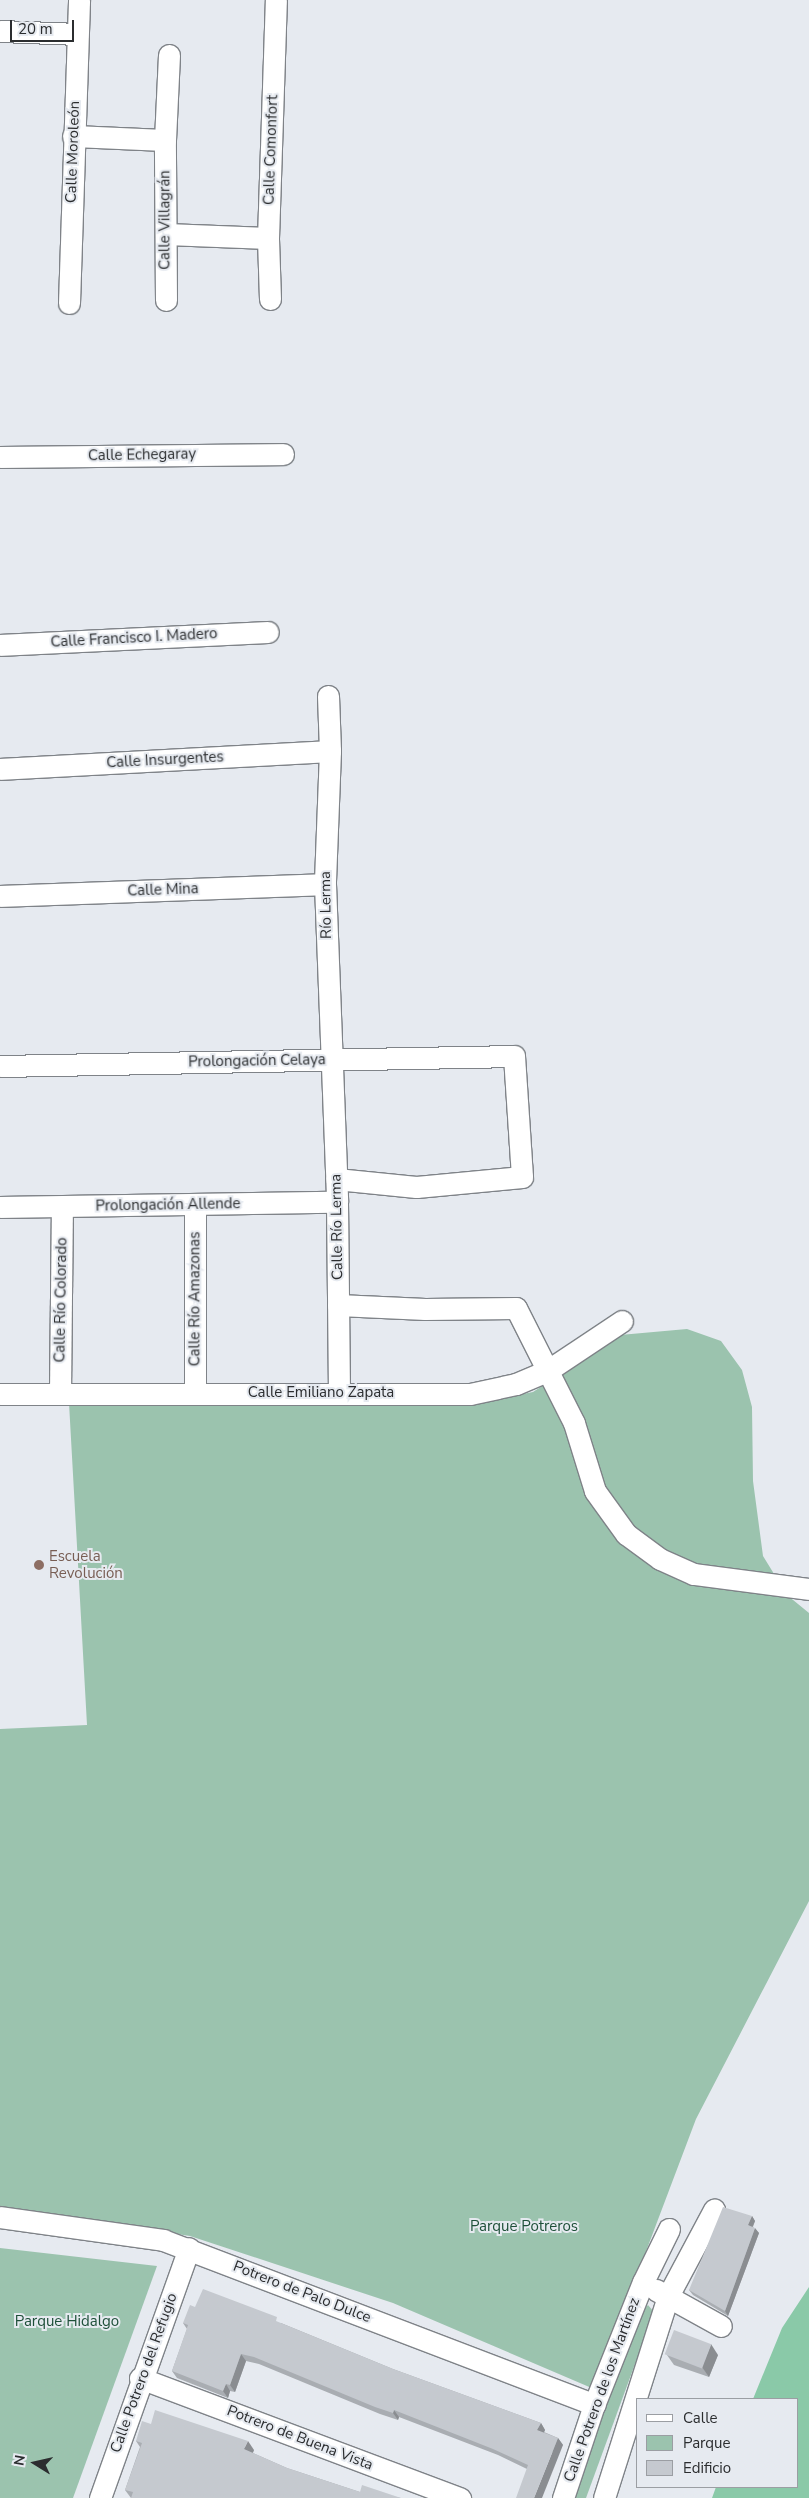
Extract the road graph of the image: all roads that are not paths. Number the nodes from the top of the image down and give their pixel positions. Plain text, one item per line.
1 (79, 0) edge
2 (276, 0) edge
3 (0, 31) edge
4 (77, 34) junction
5 (169, 55) dead end
6 (73, 136) junction
7 (165, 140) junction
8 (166, 234) junction
9 (268, 238) junction
10 (270, 299) dead end
11 (166, 300) dead end
12 (69, 303) dead end
13 (283, 454) dead end
14 (0, 457) edge
15 (268, 632) dead end
16 (0, 645) edge
17 (328, 696) dead end
18 (330, 751) junction
19 (0, 769) edge
20 (325, 884) junction
21 (0, 896) edge
22 (330, 1060) junction
23 (0, 1066) edge
24 (336, 1179) junction
25 (337, 1202) junction
26 (195, 1204) junction
27 (0, 1207) edge
28 (62, 1207) junction
29 (338, 1305) junction
30 (622, 1321) dead end
31 (547, 1371) junction
32 (60, 1392) junction
33 (195, 1393) junction
34 (339, 1393) junction
35 (0, 1394) edge
36 (809, 1590) edge
37 (714, 2210) dead end
38 (0, 2217) edge
39 (669, 2229) dead end
40 (189, 2248) junction
41 (643, 2282) junction
42 (668, 2296) junction
43 (721, 2326) dead end
44 (140, 2378) junction
45 (594, 2404) junction
46 (100, 2498) edge
47 (460, 2498) edge
48 (562, 2498) edge
49 (604, 2498) edge

1 - 4 street, Calle Moroleón
2 - 9 street, Calle Comonfort
3 - 4 street
4 - 6 street, Calle Moroleón
5 - 7 street, Calle Villagrán
6 - 7 street
6 - 12 street, Calle Moroleón
7 - 8 street, Calle Villagrán
8 - 9 street
8 - 11 street, Calle Villagrán
9 - 10 street, Calle Comonfort
13 - 14 street, Calle Echegaray
15 - 16 street, Calle Francisco I. Madero
17 - 18 street, Río Lerma
18 - 19 street, Calle Insurgentes
18 - 20 street, Río Lerma
20 - 21 street, Calle Mina
20 - 22 street, Río Lerma
22 - 23 street, Prolongación Celaya
22 - 24 street, Calle Río Lerma
22 - 24 street, Prolongación Celaya
24 - 25 street, Calle Río Lerma
25 - 26 street, Prolongación Allende
25 - 29 street, Calle Río Lerma
26 - 28 street, Prolongación Allende
26 - 33 street, Calle Río Amazonas
27 - 28 street, Prolongación Allende
28 - 32 street, Calle Río Colorado
29 - 31 street
29 - 34 street, Calle Río Lerma
30 - 31 street, Calle Emiliano Zapata
31 - 34 street, Calle Emiliano Zapata
31 - 36 street
32 - 33 street, Calle Emiliano Zapata
32 - 35 street, Calle Emiliano Zapata
33 - 34 street, Calle Emiliano Zapata
37 - 42 street, Calle Potrero de los Martínez
38 - 40 street, Potrero de Palo Dulce
39 - 41 street, Calle Potrero de los Martínez
40 - 44 street, Calle Potrero del Refugio
40 - 45 street, Potrero de Palo Dulce
41 - 42 street, Calle Potrero de los Martínez
41 - 45 street, Calle Potrero de los Martínez
42 - 43 street
42 - 49 street, Calle Potrero de los Martínez
44 - 46 street, Calle Potrero del Refugio
44 - 47 street, Potrero de Buena Vista
45 - 48 street, Calle Potrero de los Martínez

